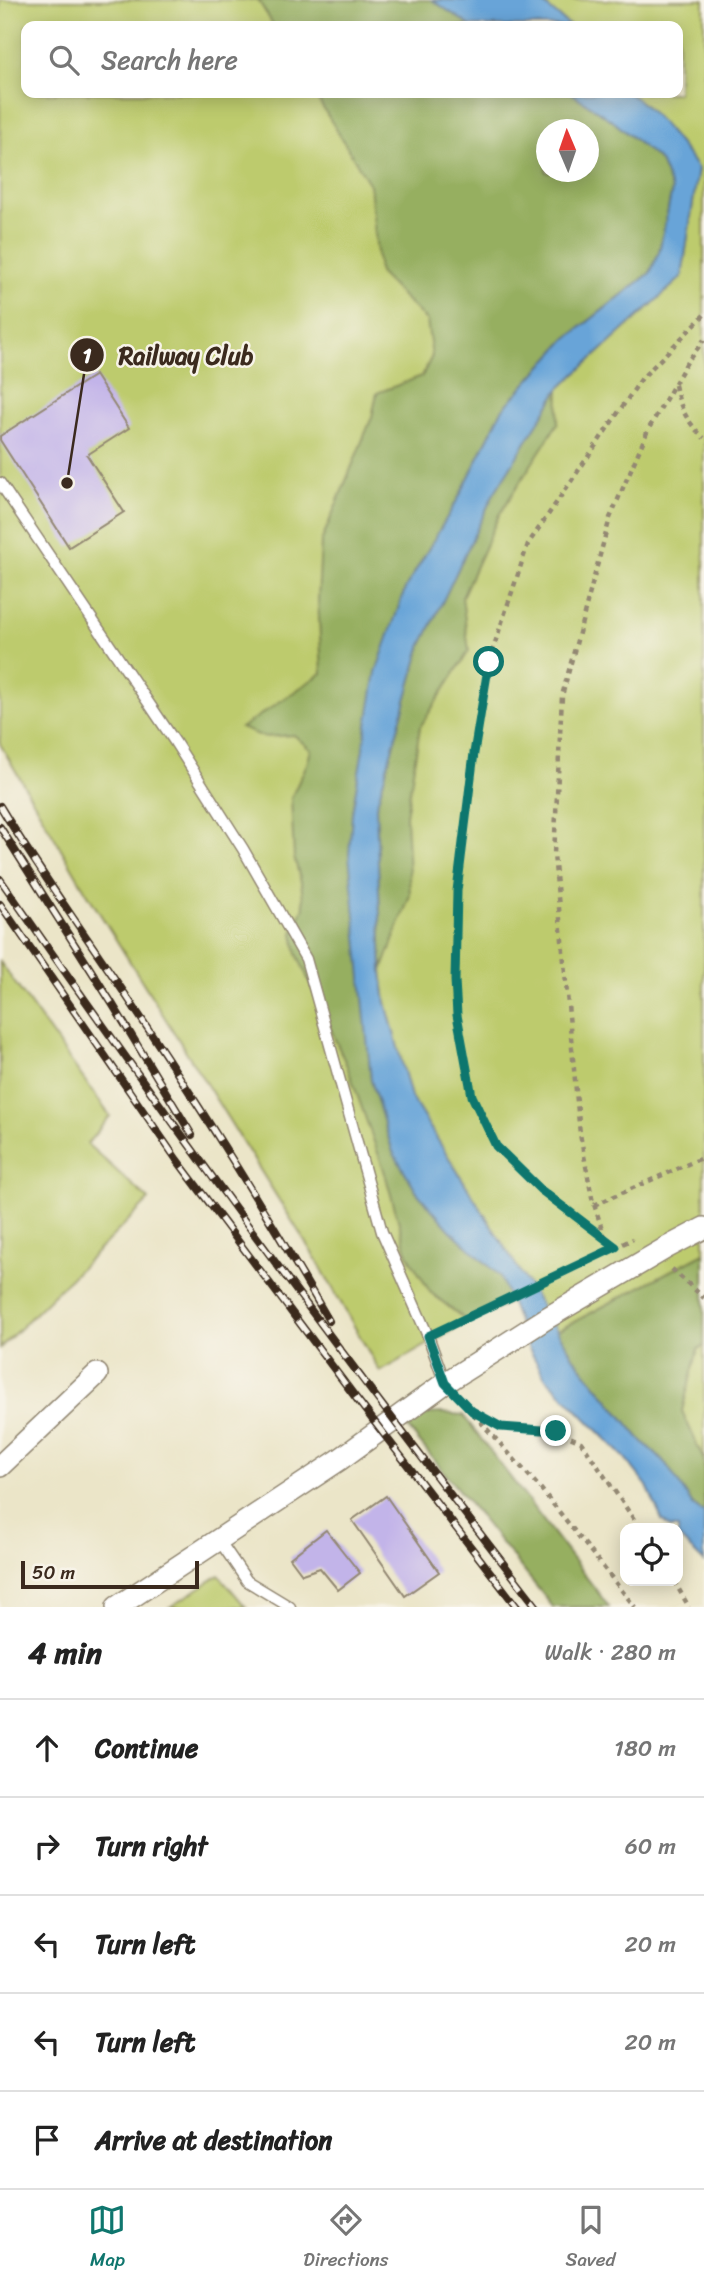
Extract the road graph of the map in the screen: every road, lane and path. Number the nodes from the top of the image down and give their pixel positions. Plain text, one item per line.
1 (704, 315) edge
2 (704, 340) edge
3 (674, 385) junction
4 (704, 438) edge
5 (0, 483) edge
6 (704, 1157) edge
7 (594, 1205) junction
8 (704, 1228) edge
9 (641, 1235) dead end
10 (605, 1239) junction
11 (616, 1247) junction
12 (655, 1255) junction
13 (704, 1298) edge
14 (428, 1336) junction
15 (97, 1374) dead end
16 (445, 1383) junction
17 (472, 1411) junction
18 (0, 1466) edge
19 (637, 1523) edge
20 (219, 1539) junction
21 (677, 1586) edge
22 (117, 1607) edge
23 (290, 1607) edge
24 (635, 1607) edge
25 (689, 1607) edge

1 - 10 path
2 - 3 path
3 - 4 path
3 - 7 path
5 - 14 lane
6 - 7 path
7 - 10 path
8 - 12 street
9 - 11 path
10 - 11 path
11 - 14 path
12 - 13 path
12 - 16 street
14 - 16 lane
15 - 18 street
16 - 17 path
16 - 20 street
17 - 19 path
17 - 24 path
20 - 22 street
20 - 23 lane
21 - 25 path

